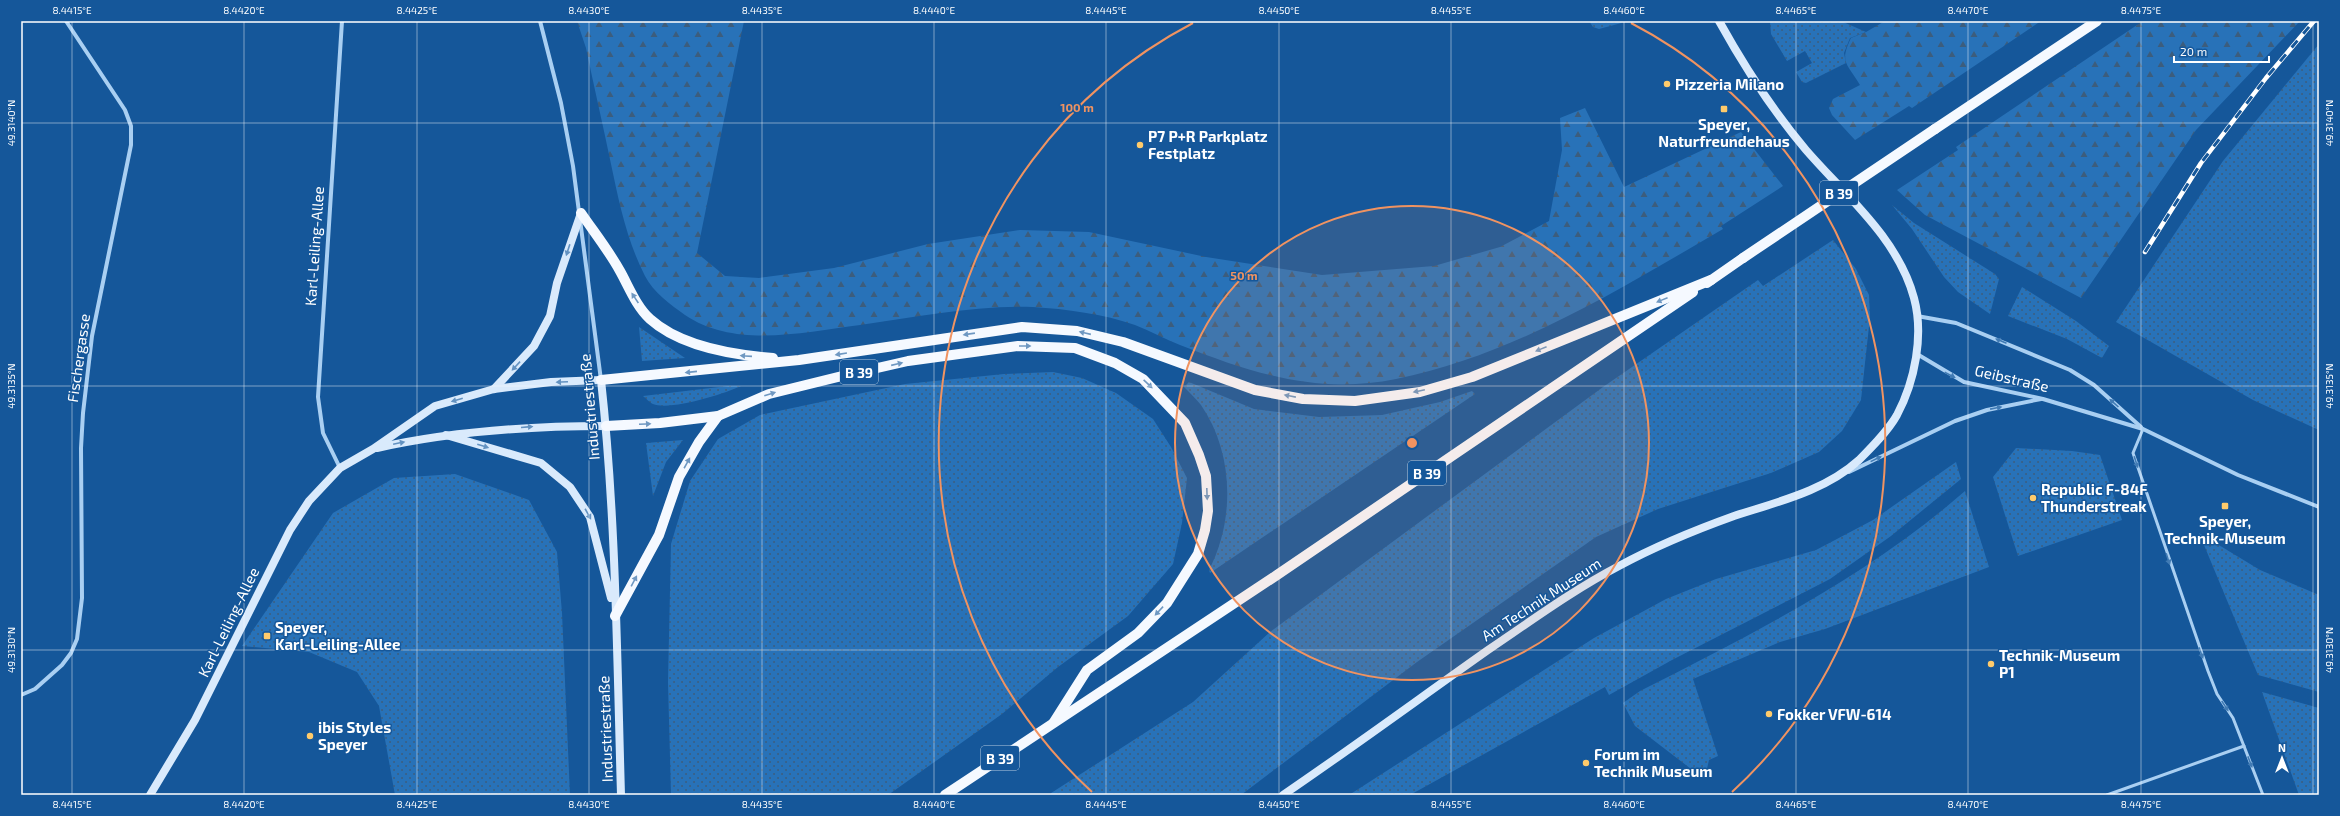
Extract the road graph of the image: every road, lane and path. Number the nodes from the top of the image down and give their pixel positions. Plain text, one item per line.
1 (66, 21) edge
2 (342, 21) edge
3 (540, 21) edge
4 (1719, 21) edge
5 (2097, 21) edge
6 (581, 213) junction
7 (1711, 280) junction
8 (1917, 316) junction
9 (1917, 354) junction
10 (799, 360) junction
11 (601, 380) junction
12 (494, 389) junction
13 (2043, 399) junction
14 (718, 416) junction
15 (606, 426) junction
16 (2143, 429) junction
17 (446, 435) junction
18 (373, 449) junction
19 (340, 468) junction
20 (1841, 476) junction
21 (2319, 507) edge
22 (616, 616) junction
23 (21, 695) edge
24 (1054, 722) junction
25 (2244, 746) junction
26 (150, 795) edge
27 (621, 795) edge
28 (945, 795) edge
29 (1283, 795) edge
30 (2107, 795) edge
31 (2263, 795) edge

1 - 23 street, Fischergasse
2 - 19 street, Karl-Leiling-Allee
3 - 6 street, Industriestraße
4 - 8 street
5 - 7 main road, B 39, bridge
10 -> 6 main road
6 - 11 street, Industriestraße
6 -> 12 street
7 -> 10 main road
7 - 24 main road, B 39
8 - 9 street
16 -> 8 street, Geibstraße
9 -> 13 street, Geibstraße
9 - 20 street, Am Technik Museum
10 -> 11 main road
11 -> 12 street, Karl-Leiling-Allee
11 - 15 street, Industriestraße
12 -> 18 street, Karl-Leiling-Allee
13 - 16 street, Geibstraße
20 -> 13 street, Am Technik Museum
15 -> 14 main road, B 39
22 -> 14 main road
14 -> 24 main road, B 39
17 -> 15 street, Karl-Leiling-Allee
15 - 22 street, Industriestraße
16 - 21 street, Geibstraße
16 -> 25 lane
18 -> 17 street, Karl-Leiling-Allee
17 -> 22 street
18 - 19 street, Karl-Leiling-Allee
19 - 26 street, Karl-Leiling-Allee
20 - 29 street, Am Technik Museum
22 - 27 street, Industriestraße
24 - 28 main road, B 39
25 - 30 lane
25 -> 31 lane

